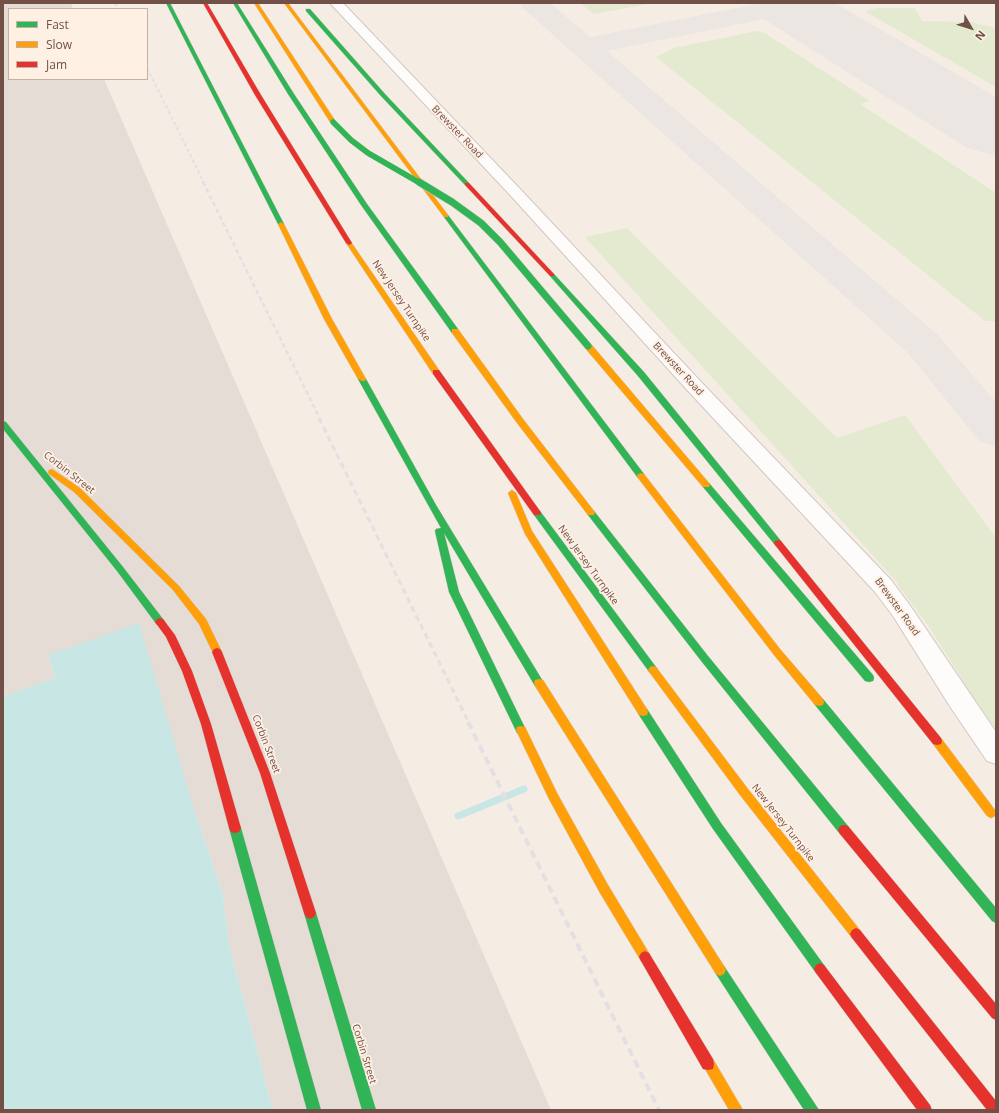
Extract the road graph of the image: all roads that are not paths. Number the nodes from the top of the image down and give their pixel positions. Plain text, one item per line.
1 (168, 3) edge
2 (205, 3) edge
3 (234, 3) edge
4 (256, 3) edge
5 (286, 3) edge
6 (302, 3) edge
7 (336, 3) edge
8 (3, 424) edge
9 (28, 455) junction
10 (500, 462) junction
11 (432, 506) junction
12 (876, 687) dead end
13 (933, 751) dead end
14 (996, 753) edge
15 (993, 816) edge
16 (996, 917) edge
17 (996, 1014) edge
18 (314, 1110) edge
19 (369, 1110) edge
20 (736, 1110) edge
21 (812, 1110) edge
22 (925, 1110) edge
23 (995, 1110) edge

1 - 11 main road
2 - 10 main road, New Jersey Turnpike
3 - 17 main road
4 - 12 main road, bridge
5 - 16 main road
6 - 15 main road
7 - 14 street, Brewster Road
8 - 9 main road, Corbin Street
9 - 18 main road, Corbin Street
9 - 19 main road, Corbin Street
10 - 22 main road
10 - 23 main road, New Jersey Turnpike
11 - 20 main road
11 - 21 main road
13 - 15 main road

